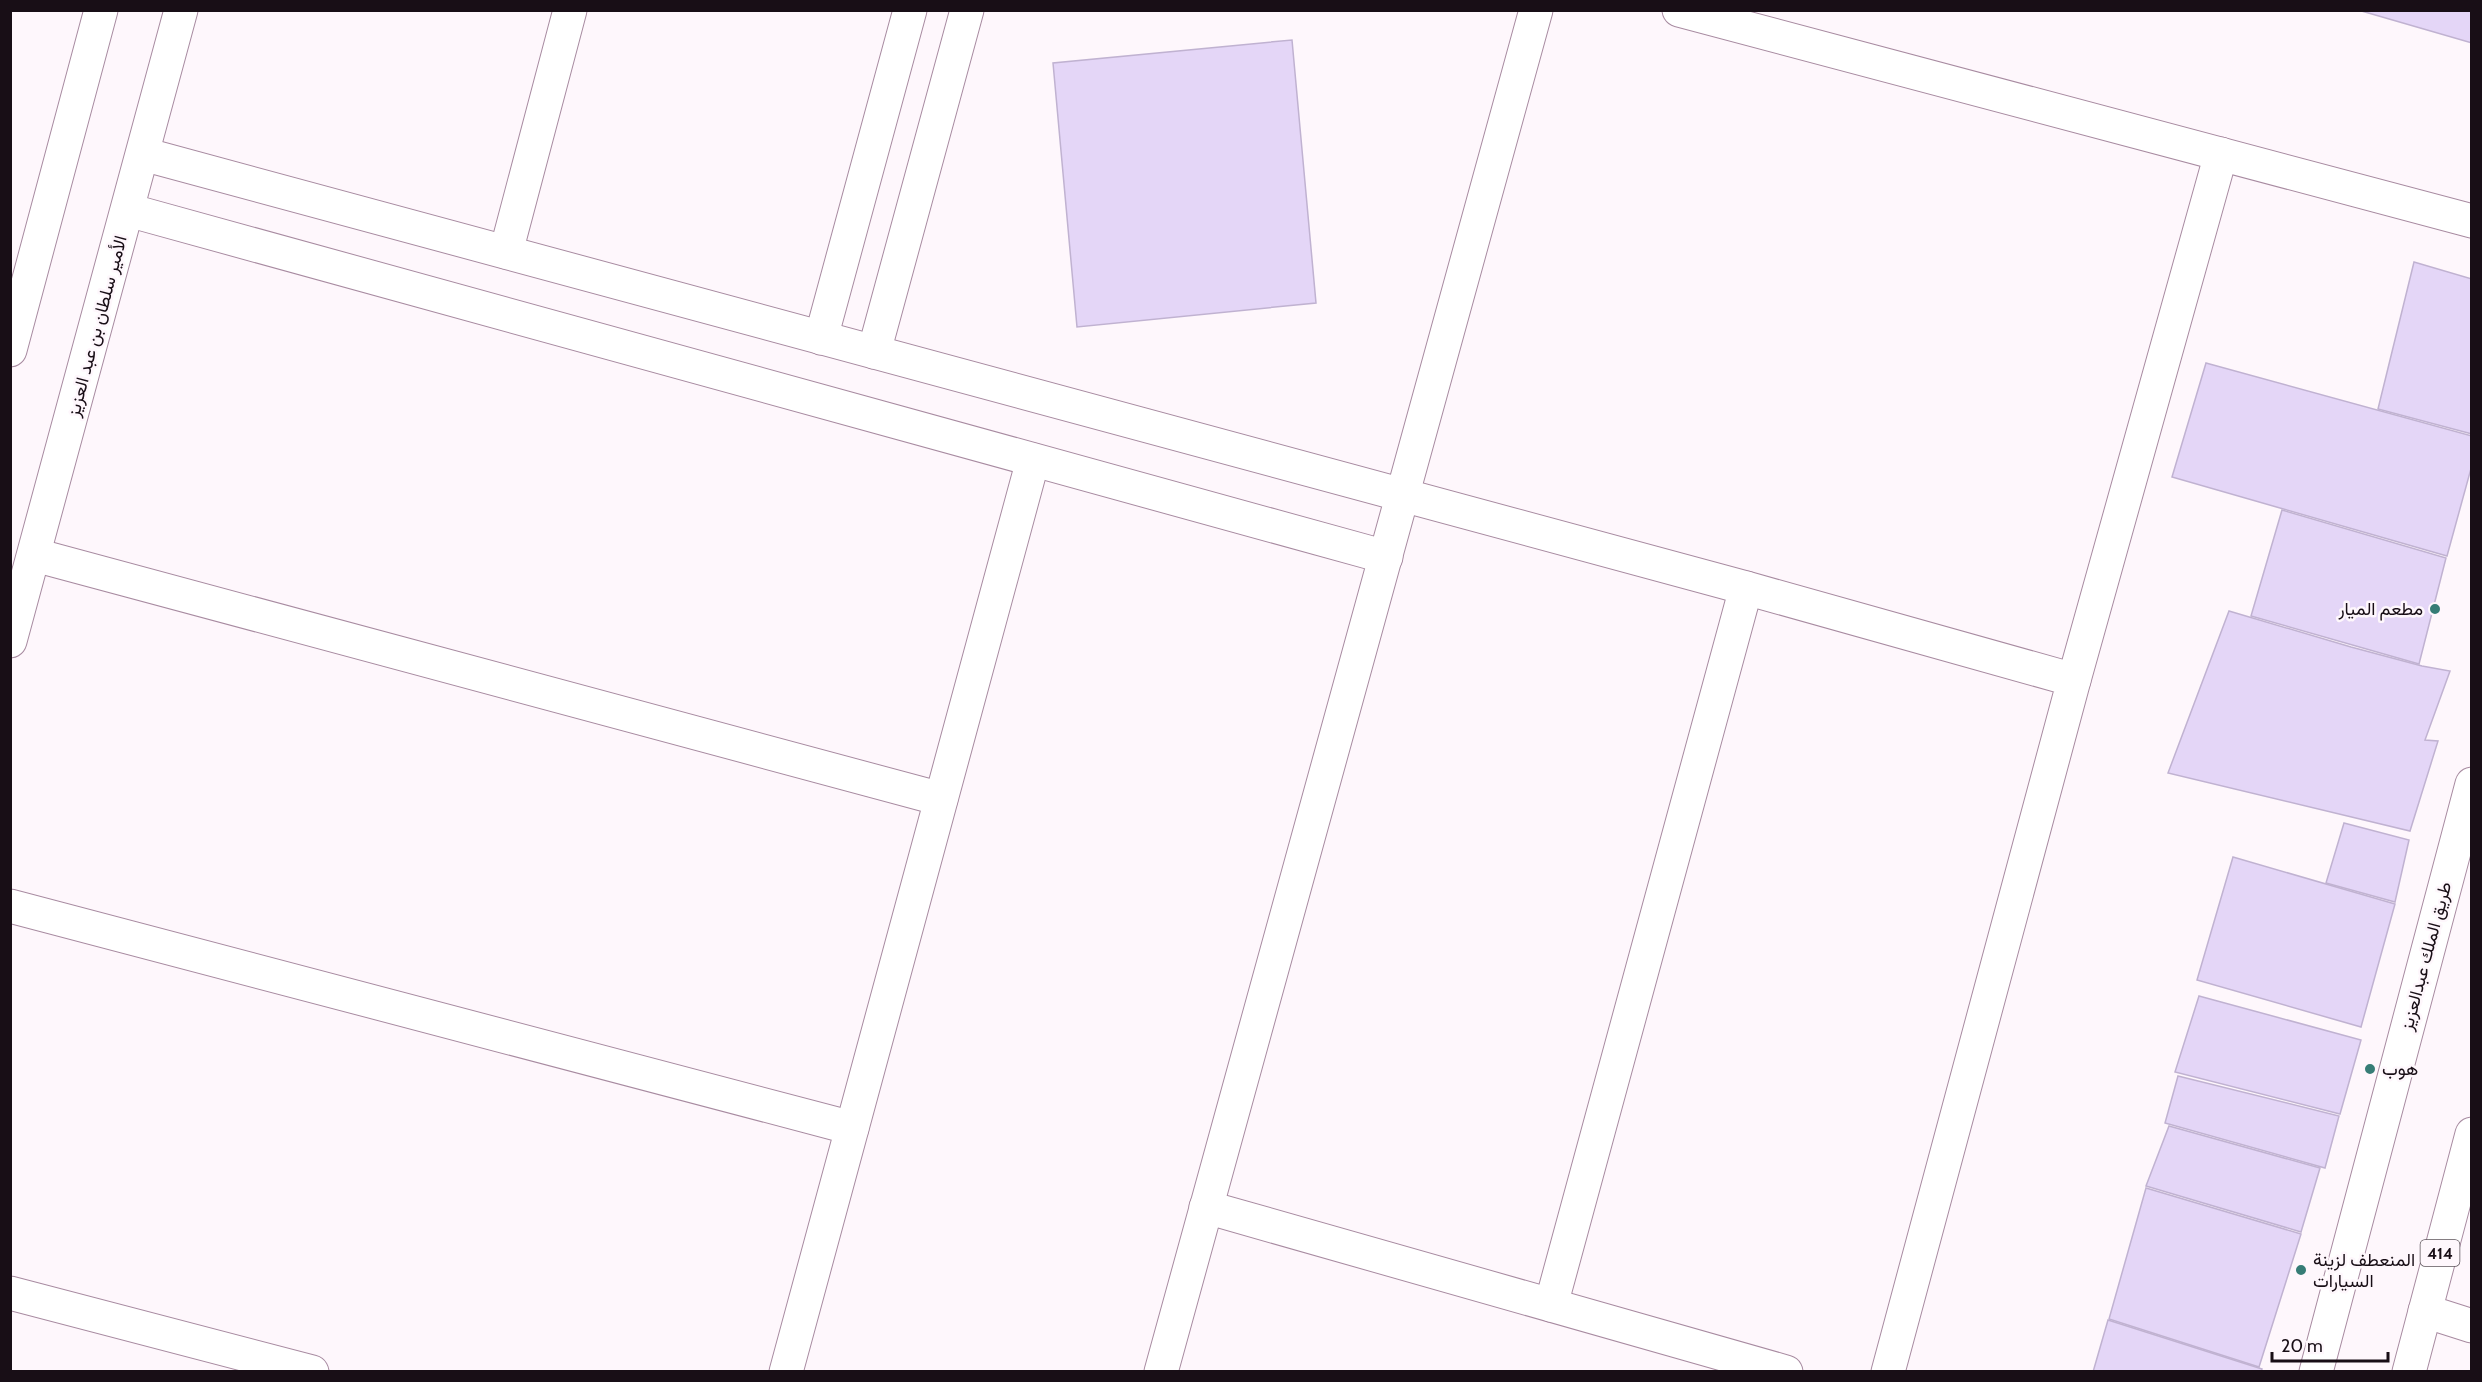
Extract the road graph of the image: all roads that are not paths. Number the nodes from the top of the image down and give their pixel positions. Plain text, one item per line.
1 (101, 10) edge
2 (181, 10) edge
3 (570, 10) edge
4 (910, 10) edge
5 (967, 10) edge
6 (1536, 10) edge
7 (1679, 10) edge
8 (143, 154) junction
9 (2221, 154) junction
10 (128, 210) junction
11 (2472, 221) edge
12 (506, 252) junction
13 (821, 338) junction
14 (10, 350) edge
15 (874, 352) junction
16 (1033, 460) junction
17 (1403, 495) junction
18 (35, 555) junction
19 (1386, 557) junction
20 (1746, 588) junction
21 (10, 641) edge
22 (2074, 680) junction
23 (2472, 784) edge
24 (941, 799) junction
25 (10, 906) edge
26 (852, 1128) junction
27 (2472, 1134) edge
28 (1206, 1207) junction
29 (10, 1293) edge
30 (1551, 1305) junction
31 (2425, 1311) junction
32 (2472, 1326) edge
33 (312, 1371) edge
34 (786, 1371) edge
35 (1161, 1371) edge
36 (1786, 1371) edge
37 (1888, 1371) edge
38 (2316, 1371) edge
39 (2409, 1371) edge

1 - 14 main road
2 - 8 main road, الأمير سلطان بن عبد العزيز
3 - 12 main road
4 - 13 main road
5 - 15 main road
6 - 17 main road
7 - 9 main road
8 - 10 main road, الأمير سلطان بن عبد العزيز
8 - 12 main road
9 - 11 main road
9 - 22 main road
10 - 16 main road
10 - 18 main road, الأمير سلطان بن عبد العزيز
12 - 13 main road
13 - 15 main road
15 - 17 main road
16 - 19 main road
16 - 24 main road
17 - 19 main road
17 - 20 main road
18 - 21 main road, الأمير سلطان بن عبد العزيز
18 - 24 main road
19 - 28 main road
20 - 22 main road
20 - 30 main road
22 - 37 main road
23 - 38 main road, طريق الملك عبدالعزيز
24 - 26 main road
25 - 26 main road
26 - 34 main road
27 - 31 main road, 414
28 - 30 main road
28 - 35 main road
29 - 33 main road
30 - 36 main road
31 - 32 main road
31 - 39 main road, 414

